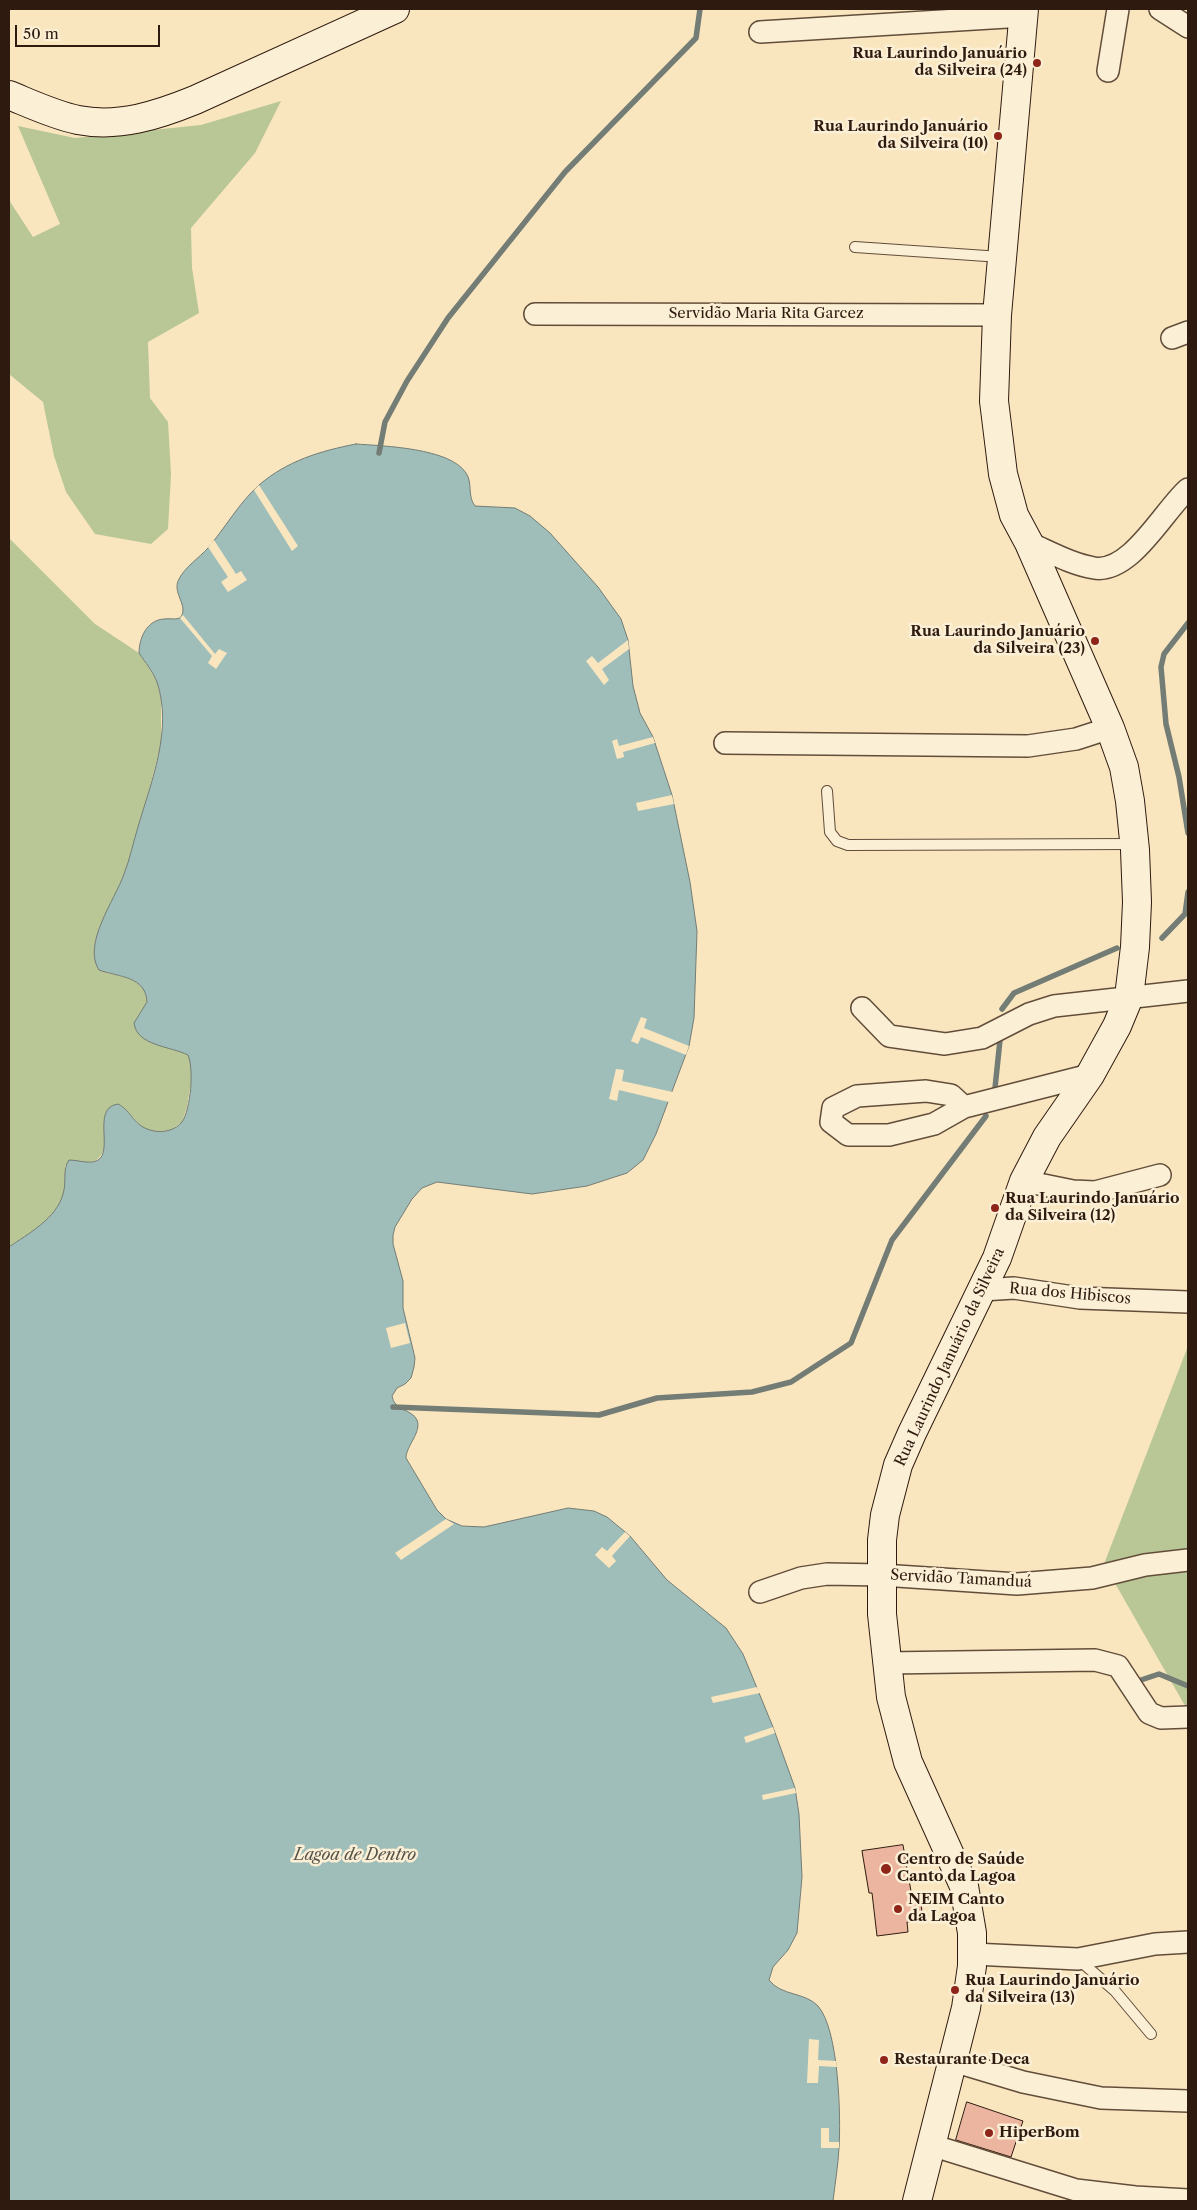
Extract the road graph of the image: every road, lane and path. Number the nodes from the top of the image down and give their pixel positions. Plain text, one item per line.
1 (396, 9) edge
2 (1118, 9) edge
3 (1160, 9) edge
4 (1024, 12) edge
5 (1188, 27) edge
6 (760, 32) dead end
7 (1108, 71) dead end
8 (9, 95) edge
9 (855, 247) dead end
10 (1002, 257) junction
11 (535, 314) dead end
12 (997, 315) junction
13 (1188, 489) edge
14 (1029, 543) junction
15 (1110, 728) junction
16 (725, 743) dead end
17 (827, 791) dead end
18 (1134, 844) junction
19 (1188, 991) edge
20 (1129, 997) junction
21 (862, 1008) dead end
22 (1090, 1075) junction
23 (964, 1107) junction
24 (1160, 1175) dead end
25 (1024, 1181) junction
26 (982, 1290) junction
27 (1188, 1302) edge
28 (1188, 1560) edge
29 (882, 1575) junction
30 (760, 1592) dead end
31 (886, 1663) junction
32 (1188, 1717) edge
33 (1188, 1942) edge
34 (973, 1954) junction
35 (1078, 1959) junction
36 (1151, 2034) dead end
37 (953, 2061) junction
38 (1188, 2101) edge
39 (932, 2145) junction
40 (1188, 2200) edge
41 (917, 2201) edge

1 - 8 main road
2 - 7 street
3 - 5 street
4 - 6 street
4 - 10 main road, Rua Laurindo Januário da Silveira
9 - 10 lane
10 - 12 main road, Rua Laurindo Januário da Silveira
11 - 12 street, Servidão Maria Rita Garcez
12 - 14 main road, Rua Laurindo Januário da Silveira
13 - 14 street
14 - 15 main road, Rua Laurindo Januário da Silveira
15 - 16 street
15 - 18 main road, Rua Laurindo Januário da Silveira
17 - 18 lane
18 - 20 main road, Rua Laurindo Januário da Silveira
19 - 20 street
20 - 21 street
20 - 22 main road, Rua Laurindo Januário da Silveira
22 - 23 street
22 - 25 main road, Rua Laurindo Januário da Silveira
23 - 23 street
24 - 25 street
25 - 26 main road, Rua Laurindo Januário da Silveira
26 - 27 street, Rua dos Hibiscos
26 - 29 main road, Rua Laurindo Januário da Silveira
28 - 29 street, Servidão Tamanduá
29 - 30 street, Servidão Tamanduá
29 - 31 main road, Rua Laurindo Januário da Silveira
31 - 32 street
31 - 34 main road, Rua Laurindo Januário da Silveira
33 - 35 street
34 - 35 street
34 - 37 main road, Rua Laurindo Januário da Silveira
35 - 36 lane
37 - 38 street
37 - 39 main road, Rua Laurindo Januário da Silveira
39 - 40 street
39 - 41 main road, Rua Laurindo Januário da Silveira

